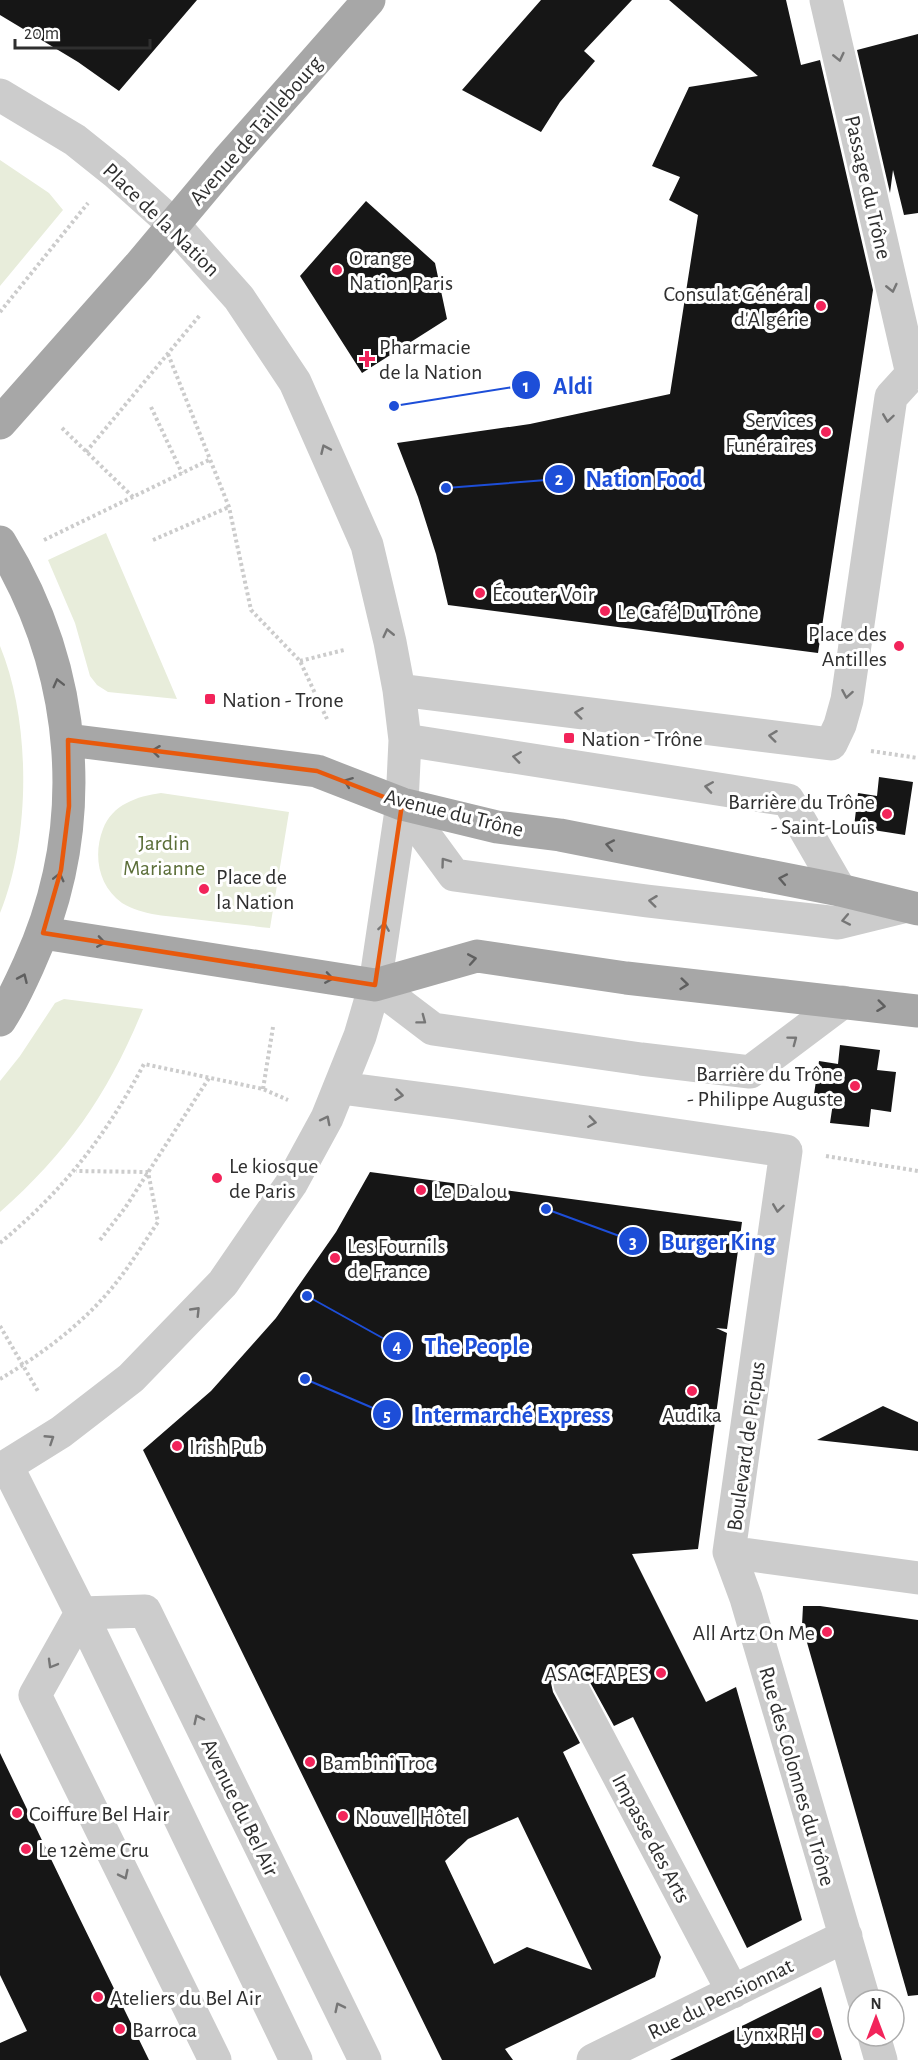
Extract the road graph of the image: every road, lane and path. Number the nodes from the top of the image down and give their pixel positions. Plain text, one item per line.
1 (369, 0) edge
2 (826, 0) edge
3 (0, 95) edge
4 (88, 202) dead end
5 (174, 225) junction
6 (0, 312) edge
7 (200, 315) dead end
8 (168, 354) junction
9 (915, 373) edge
10 (151, 407) dead end
11 (0, 423) edge
12 (62, 428) dead end
13 (87, 452) junction
14 (211, 459) junction
15 (182, 473) junction
16 (134, 497) junction
17 (228, 507) junction
18 (153, 540) dead end
19 (0, 542) edge
20 (39, 543) dead end
21 (344, 650) dead end
22 (300, 661) junction
23 (399, 690) junction
24 (327, 719) dead end
25 (68, 740) junction
26 (405, 740) junction
27 (402, 804) junction
28 (840, 890) junction
29 (910, 908) edge
30 (44, 933) junction
31 (375, 985) junction
32 (843, 1002) junction
33 (918, 1011) edge
34 (0, 1020) edge
35 (273, 1027) dead end
36 (209, 1078) junction
37 (341, 1088) junction
38 (263, 1089) junction
39 (288, 1100) dead end
40 (786, 1150) junction
41 (76, 1171) junction
42 (918, 1171) edge
43 (148, 1172) junction
44 (100, 1240) dead end
45 (0, 1244) edge
46 (0, 1326) edge
47 (23, 1366) junction
48 (0, 1379) edge
49 (39, 1393) dead end
50 (4, 1468) edge
51 (729, 1552) junction
52 (918, 1578) edge
53 (81, 1613) junction
54 (570, 1684) dead end
55 (846, 1936) junction
56 (861, 1988) edge
57 (733, 1992) junction
58 (215, 2060) edge
59 (296, 2060) edge
60 (365, 2060) edge
61 (593, 2060) edge

1 - 5 main road, Avenue de Taillebourg
2 -> 9 street, Passage du Trône
3 - 5 street, Place de la Nation
4 - 6 path
5 - 11 main road, Avenue de Taillebourg
23 -> 5 street, Place de la Nation
7 - 8 path
8 - 13 path
8 - 14 path
9 -> 23 street
10 - 15 path
12 - 13 path
13 - 16 path
14 - 15 path
14 - 17 path
15 - 16 path
16 - 20 path
17 - 18 path
17 - 22 path
25 -> 19 main road
21 - 22 path
22 - 24 path
23 - 26 street, Place de la Nation
27 -> 25 main road, Avenue du Trône
30 -> 25 main road
26 - 27 street, Place de la Nation
28 -> 26 street
28 -> 27 main road, Avenue du Trône
29 -> 27 street
31 -> 27 street, Place de la Nation
28 - 29 main road, Avenue du Trône
30 -> 31 main road
34 -> 30 main road
31 -> 32 main road
31 -> 32 street
31 - 37 street, Place de la Nation
32 -> 33 main road
35 - 38 path
36 - 38 path
36 - 41 path
36 - 43 path
37 -> 40 street
50 -> 37 street, Place de la Nation
38 - 39 path
40 - 42 path
40 -> 51 street, Boulevard de Picpus
41 - 43 path
41 - 45 path
43 - 44 path
43 - 47 path
46 - 47 path
47 - 48 path
47 - 49 path
50 - 53 street
51 - 52 street, Boulevard de Picpus
51 - 55 street, Rue des Colonnes du Trône
53 -> 58 street
53 - 59 street
60 -> 53 street, Avenue du Bel Air
54 - 57 street, Impasse des Arts
55 - 56 street, Rue des Colonnes du Trône
55 - 57 street, Rue du Pensionnat
57 - 61 street, Rue du Pensionnat

